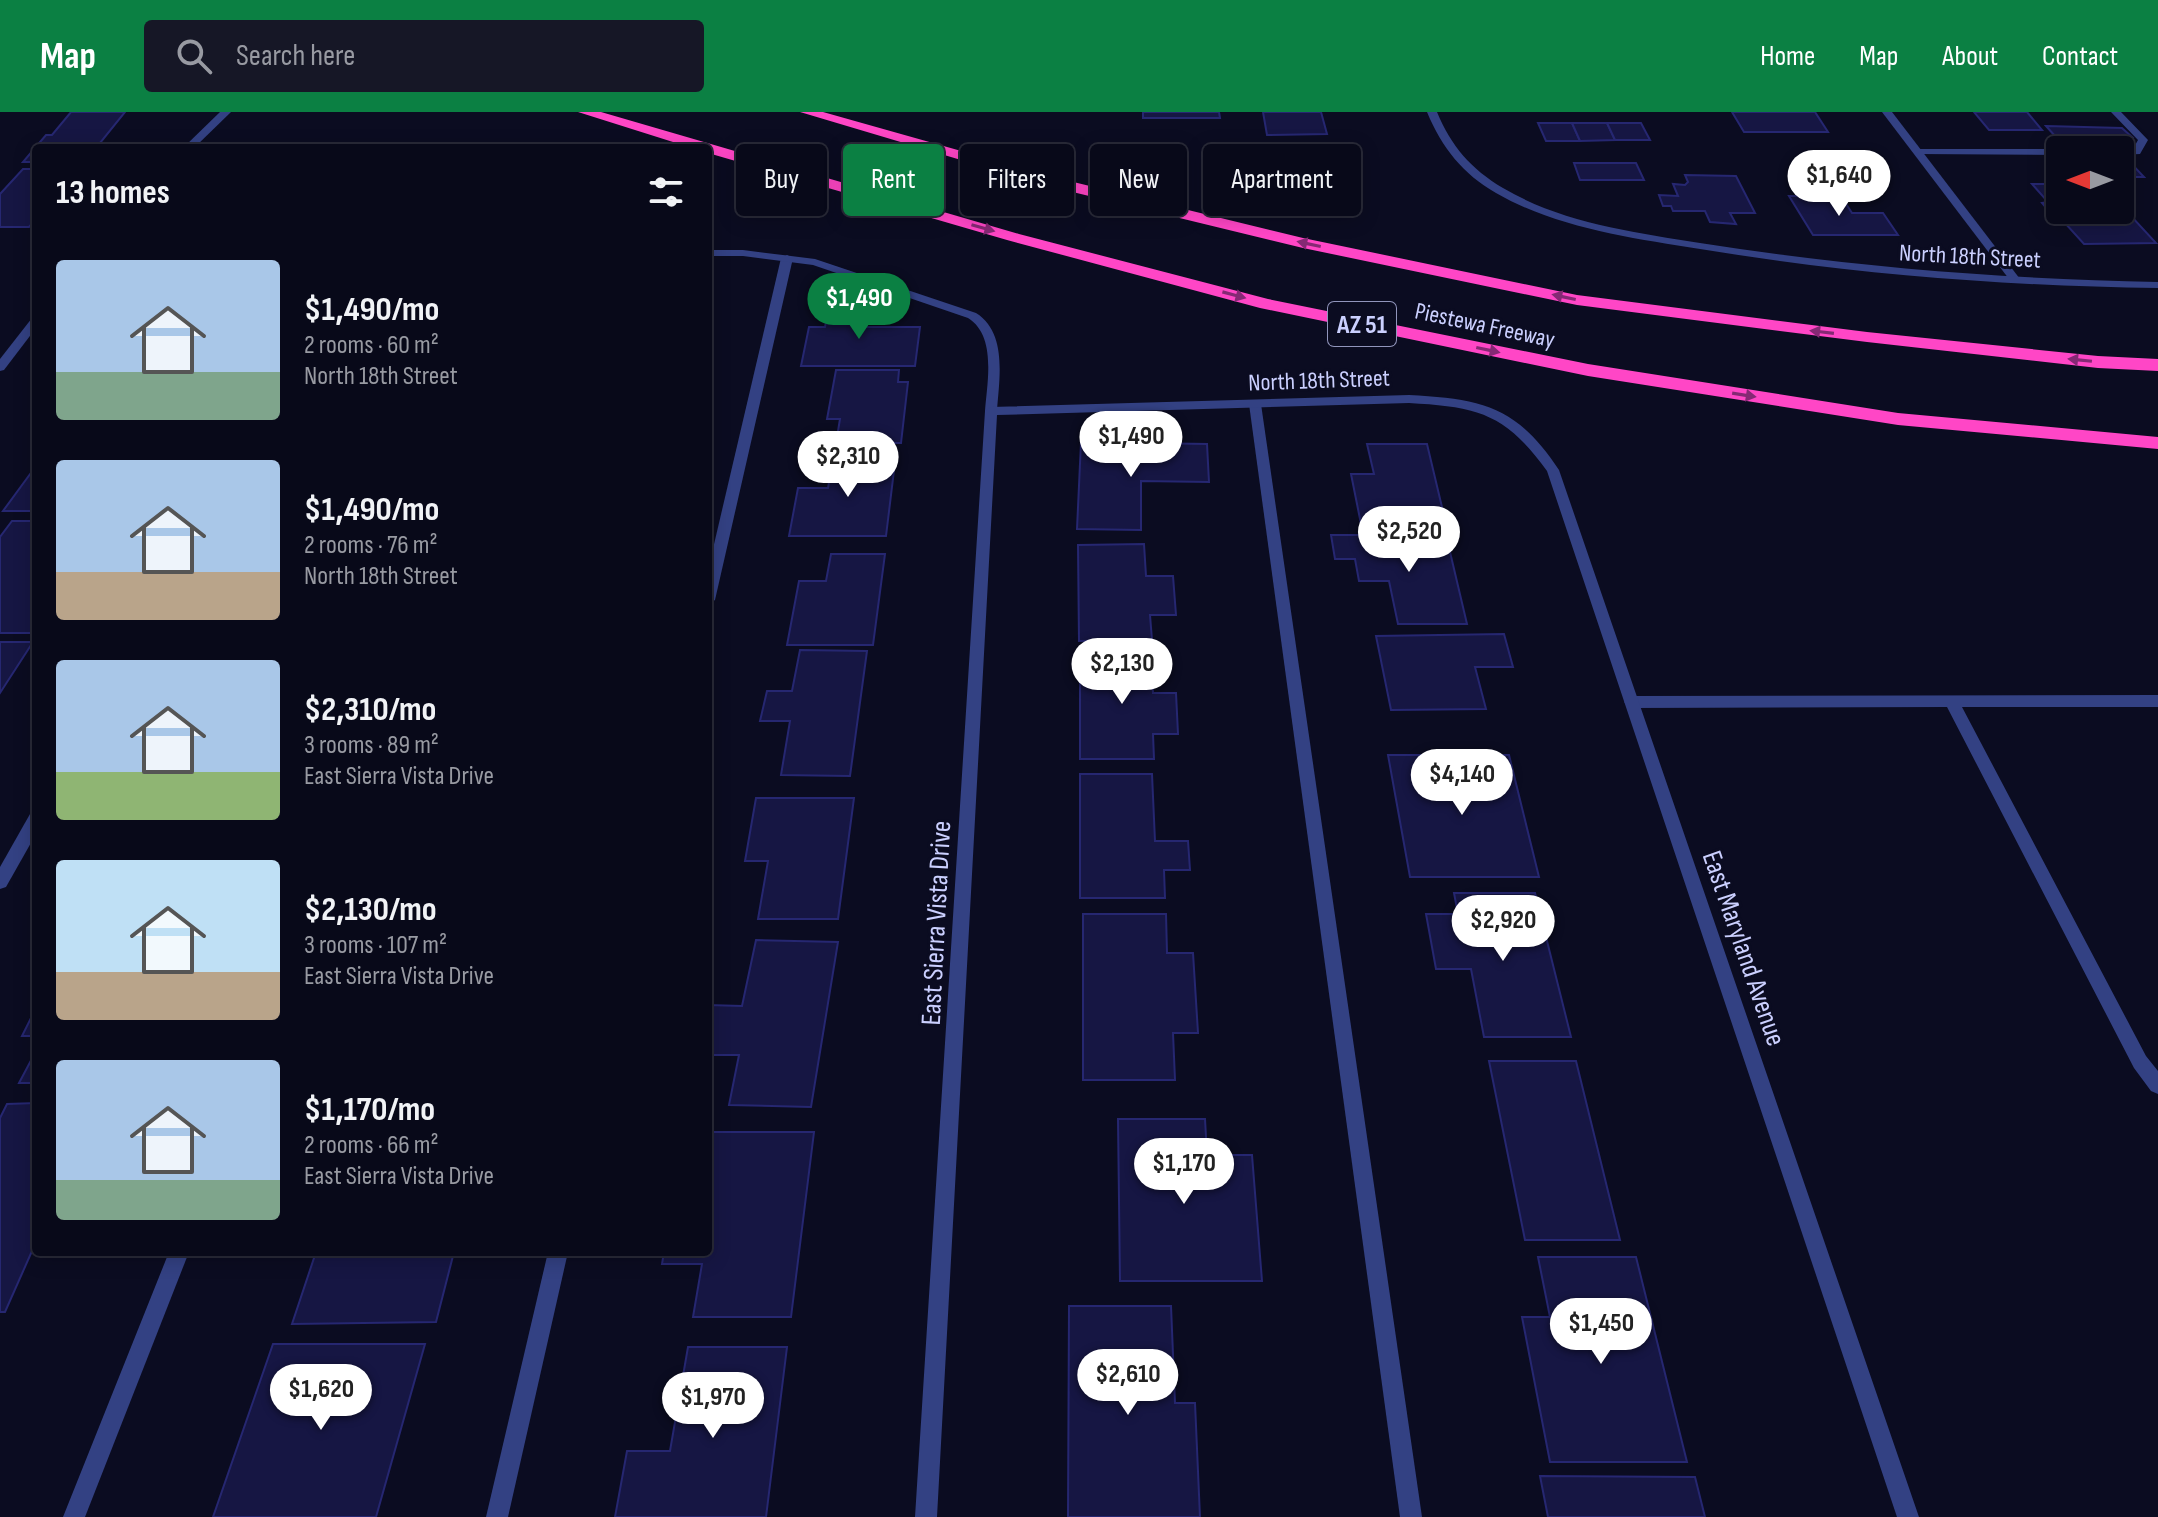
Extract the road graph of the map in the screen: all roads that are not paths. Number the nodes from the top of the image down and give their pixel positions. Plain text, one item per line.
1 (226, 112) edge
2 (585, 112) edge
3 (807, 112) edge
4 (1432, 112) edge
5 (1887, 112) edge
6 (2116, 112) edge
7 (193, 144) edge
8 (695, 144) edge
9 (712, 149) edge
10 (1917, 151) junction
11 (2046, 152) edge
12 (2134, 152) edge
13 (712, 253) edge
14 (787, 258) junction
15 (2016, 281) junction
16 (2158, 285) edge
17 (32, 325) edge
18 (2158, 365) edge
19 (0, 367) edge
20 (1255, 404) junction
21 (991, 411) junction
22 (1502, 415) joint
23 (2158, 443) edge
24 (712, 583) edge
25 (1951, 701) junction
26 (2158, 701) edge
27 (1631, 702) junction
28 (32, 826) edge
29 (0, 882) edge
30 (2158, 1085) edge
31 (177, 1256) edge
32 (557, 1256) edge
33 (74, 1517) edge
34 (497, 1517) edge
35 (926, 1517) edge
36 (1411, 1517) edge
37 (1908, 1517) edge

1 - 7 street
2 -> 8 highway, Piestewa Freeway / AZ 51
18 -> 3 highway, Piestewa Freeway / AZ 51
4 - 15 street, North 18th Street
5 - 10 street
6 - 12 street
9 -> 23 highway, Piestewa Freeway / AZ 51
10 - 11 street
10 - 15 street
13 - 14 street
14 - 21 street, East Sierra Vista Drive
14 - 24 street
15 - 16 street, North 18th Street
17 - 19 street
20 - 21 street, North 18th Street
20 - 22 street, North 18th Street
20 - 36 street
21 - 35 street, East Sierra Vista Drive
22 - 27 street, East Maryland Avenue
25 - 26 street
25 - 27 street
25 - 30 street
27 - 37 street, East Maryland Avenue
28 - 29 street
31 - 33 street
32 - 34 street

